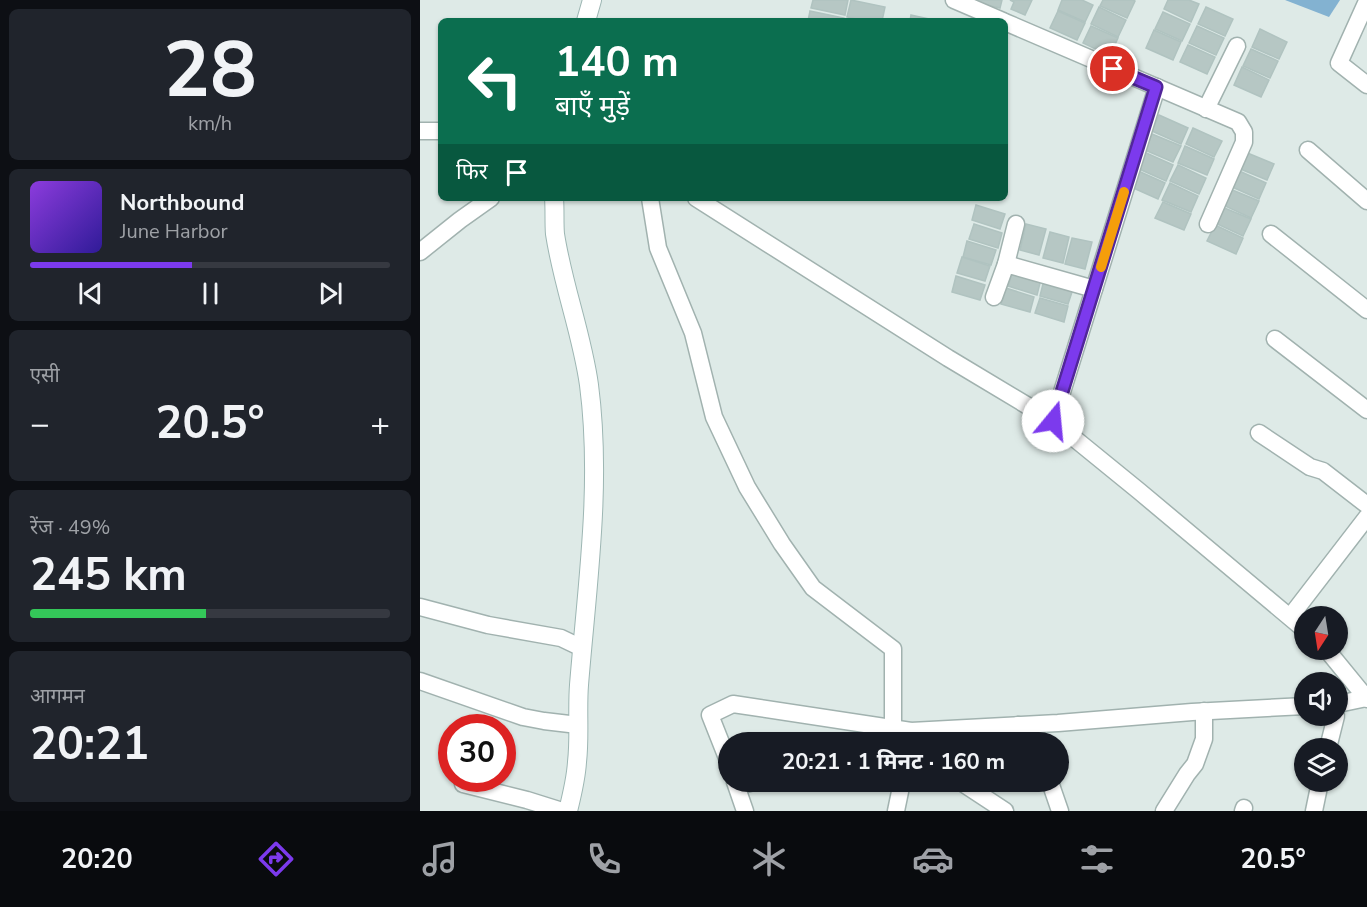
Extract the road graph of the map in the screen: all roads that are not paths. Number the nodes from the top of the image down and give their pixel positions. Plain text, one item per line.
1 (592, 0) edge
2 (954, 0) edge
3 (1367, 1) edge
4 (587, 18) edge
5 (997, 18) edge
6 (1008, 23) edge
7 (1237, 46) dead end
8 (1367, 85) edge
9 (1156, 87) junction
10 (1206, 109) junction
11 (438, 130) edge
12 (420, 131) edge
13 (1308, 150) dead end
14 (487, 201) edge
15 (554, 201) edge
16 (650, 201) edge
17 (701, 201) edge
18 (1367, 201) edge
19 (1016, 224) dead end
20 (1208, 224) dead end
21 (1271, 234) dead end
22 (420, 252) edge
23 (1006, 264) junction
24 (1094, 289) junction
25 (994, 297) dead end
26 (1367, 310) edge
27 (1275, 339) dead end
28 (1367, 410) edge
29 (1053, 421) junction
30 (1259, 433) dead end
31 (1367, 505) edge
32 (1367, 517) edge
33 (420, 607) edge
34 (1290, 617) junction
35 (1294, 620) edge
36 (582, 648) junction
37 (1335, 660) edge
38 (420, 681) edge
39 (1367, 699) edge
40 (1348, 703) edge
41 (1294, 707) edge
42 (1204, 711) junction
43 (578, 724) junction
44 (1018, 726) junction
45 (893, 728) junction
46 (901, 732) edge
47 (959, 732) edge
48 (1022, 732) edge
49 (718, 735) edge
50 (495, 792) edge
51 (739, 792) edge
52 (900, 792) edge
53 (976, 792) edge
54 (1053, 792) edge
55 (1318, 792) edge
56 (562, 811) edge
57 (568, 811) edge
58 (745, 811) edge
59 (896, 811) edge
60 (1005, 811) edge
61 (1060, 811) edge
62 (1164, 811) edge
63 (1314, 811) edge

1 - 4 street
2 - 5 street
3 - 8 street
6 - 9 street
7 - 10 street
9 - 10 street
9 - 24 street
10 - 20 street
11 - 12 street
13 - 18 street
14 - 22 street
15 - 36 street
16 - 45 street
17 - 29 street
19 - 23 street
21 - 26 street
23 - 24 street
23 - 25 street
24 - 29 street
27 - 28 street
29 - 34 street
30 - 31 street
32 - 34 street
33 - 36 street
34 - 35 street
36 - 43 street
37 - 39 street
38 - 43 street
39 - 40 street
41 - 42 street
42 - 44 street
42 - 62 street
43 - 57 street
44 - 47 street
44 - 48 street
45 - 46 street
45 - 49 street
50 - 56 street
51 - 58 street
52 - 59 street
53 - 60 street
54 - 61 street
55 - 63 street

